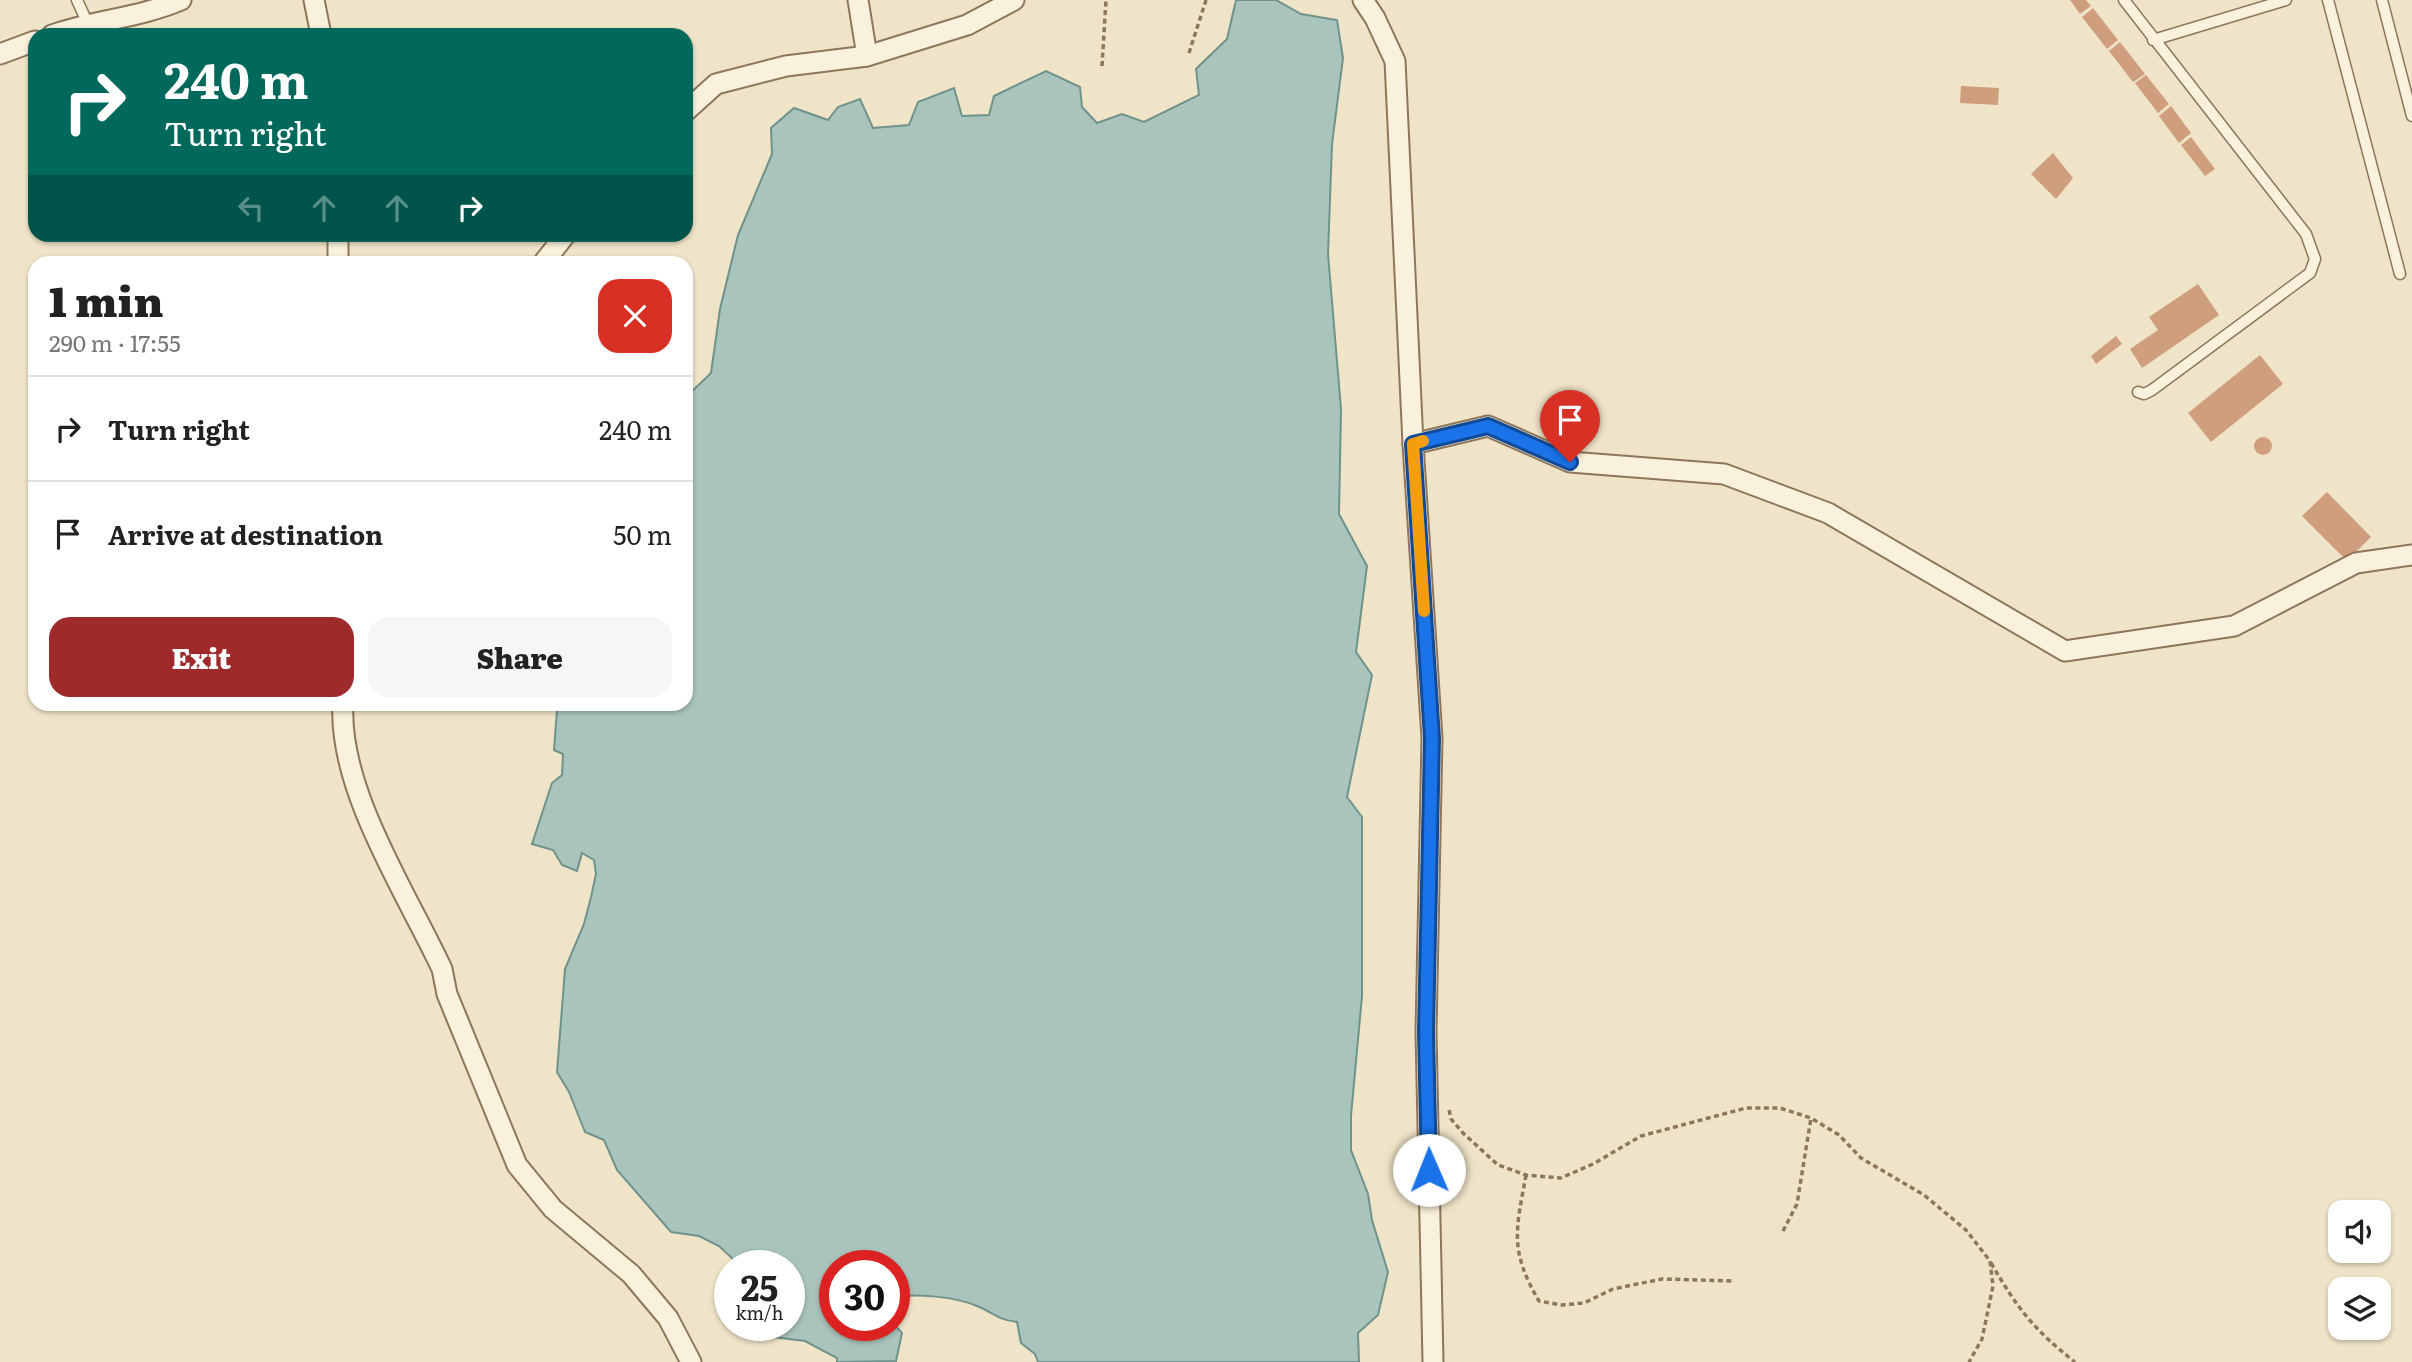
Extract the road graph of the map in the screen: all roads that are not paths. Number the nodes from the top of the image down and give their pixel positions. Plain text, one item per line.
1 (77, 0) edge
2 (181, 0) edge
3 (314, 0) edge
4 (858, 0) edge
5 (1014, 0) edge
6 (1363, 0) edge
7 (2124, 0) edge
8 (2286, 0) edge
9 (2328, 0) edge
10 (2382, 0) edge
11 (87, 22) junction
12 (71, 28) edge
13 (320, 28) edge
14 (2153, 40) junction
15 (28, 44) edge
16 (0, 54) edge
17 (867, 56) junction
18 (716, 84) junction
19 (693, 89) edge
20 (693, 105) edge
21 (2412, 116) edge
22 (560, 242) edge
23 (549, 256) edge
24 (2400, 274) dead end
25 (2138, 392) dead end
26 (1413, 444) junction
27 (2412, 555) edge
28 (342, 711) edge
29 (691, 1362) edge
30 (1433, 1362) edge

1 - 11 lane
2 - 11 street
3 - 13 street
4 - 17 street
5 - 17 street
6 - 26 street
7 - 14 lane
8 - 14 lane
9 - 24 lane
10 - 21 lane
11 - 12 street
14 - 25 lane
15 - 16 street
17 - 18 street
18 - 19 street
18 - 20 street
22 - 23 street
26 - 27 street
26 - 30 street
28 - 29 street

